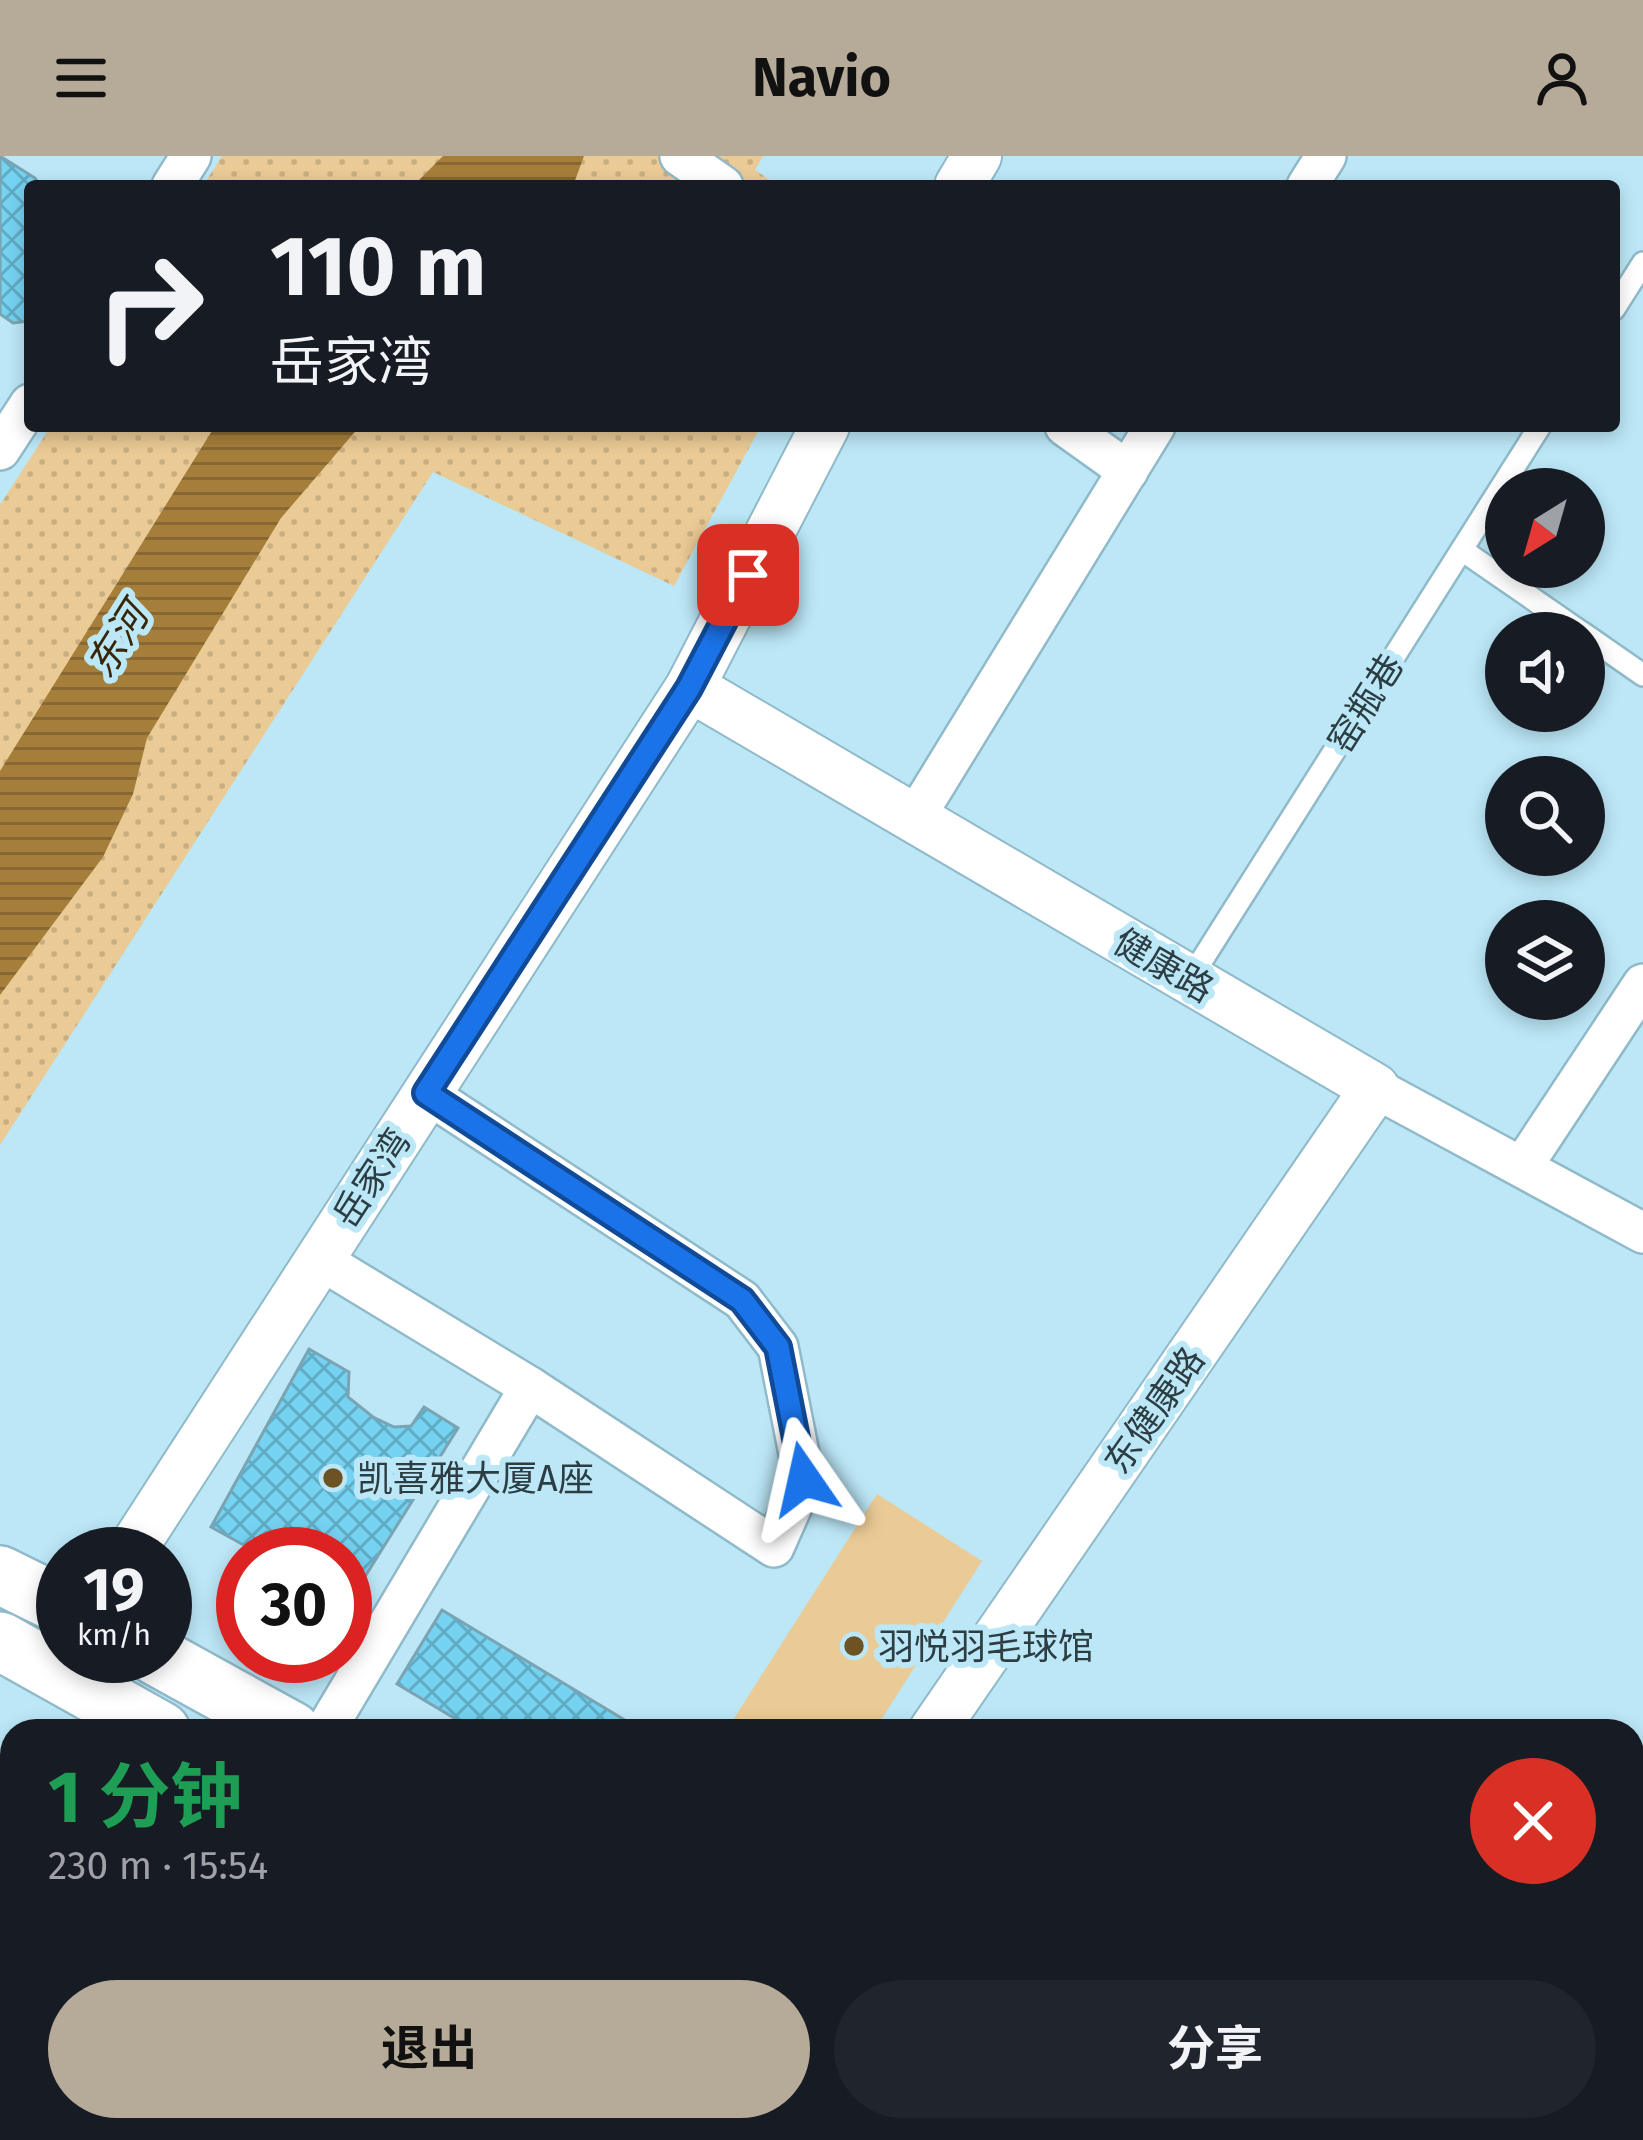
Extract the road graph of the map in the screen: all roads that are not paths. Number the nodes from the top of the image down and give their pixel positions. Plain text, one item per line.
1 (680, 156) edge
2 (714, 180) edge
3 (1643, 263) edge
4 (1620, 299) edge
5 (24, 413) edge
6 (822, 432) edge
7 (1073, 432) edge
8 (1152, 432) edge
9 (1536, 432) edge
10 (0, 450) edge
11 (1128, 471) junction
12 (1462, 550) junction
13 (1551, 612) edge
14 (1605, 649) edge
15 (1643, 675) edge
16 (689, 688) junction
17 (914, 819) junction
18 (1190, 980) junction
19 (1643, 984) edge
20 (1375, 1088) junction
21 (426, 1093) junction
22 (1522, 1167) junction
23 (1643, 1233) edge
24 (319, 1258) junction
25 (530, 1387) junction
26 (146, 1527) edge
27 (0, 1575) edge
28 (36, 1593) edge
29 (0, 1641) edge
30 (192, 1676) edge
31 (140, 1719) edge
32 (270, 1719) edge
33 (332, 1719) edge
34 (941, 1719) edge

1 - 2 street
3 - 4 lane
5 - 10 street
6 - 16 street, 岳家湾
7 - 11 street
8 - 11 street
9 - 12 lane, 窑瓶巷
11 - 17 street
12 - 13 lane
12 - 18 lane, 窑瓶巷
14 - 15 lane
16 - 17 street, 健康路
16 - 21 street, 岳家湾
17 - 18 street, 健康路
18 - 20 street, 健康路
19 - 22 street
20 - 22 street, 健康路
20 - 34 street, 东健康路
21 - 24 street, 岳家湾
21 - 25 street
22 - 23 street, 健康路
24 - 25 street
24 - 26 street, 岳家湾
25 - 33 street
27 - 28 main road
29 - 31 main road
30 - 32 main road

